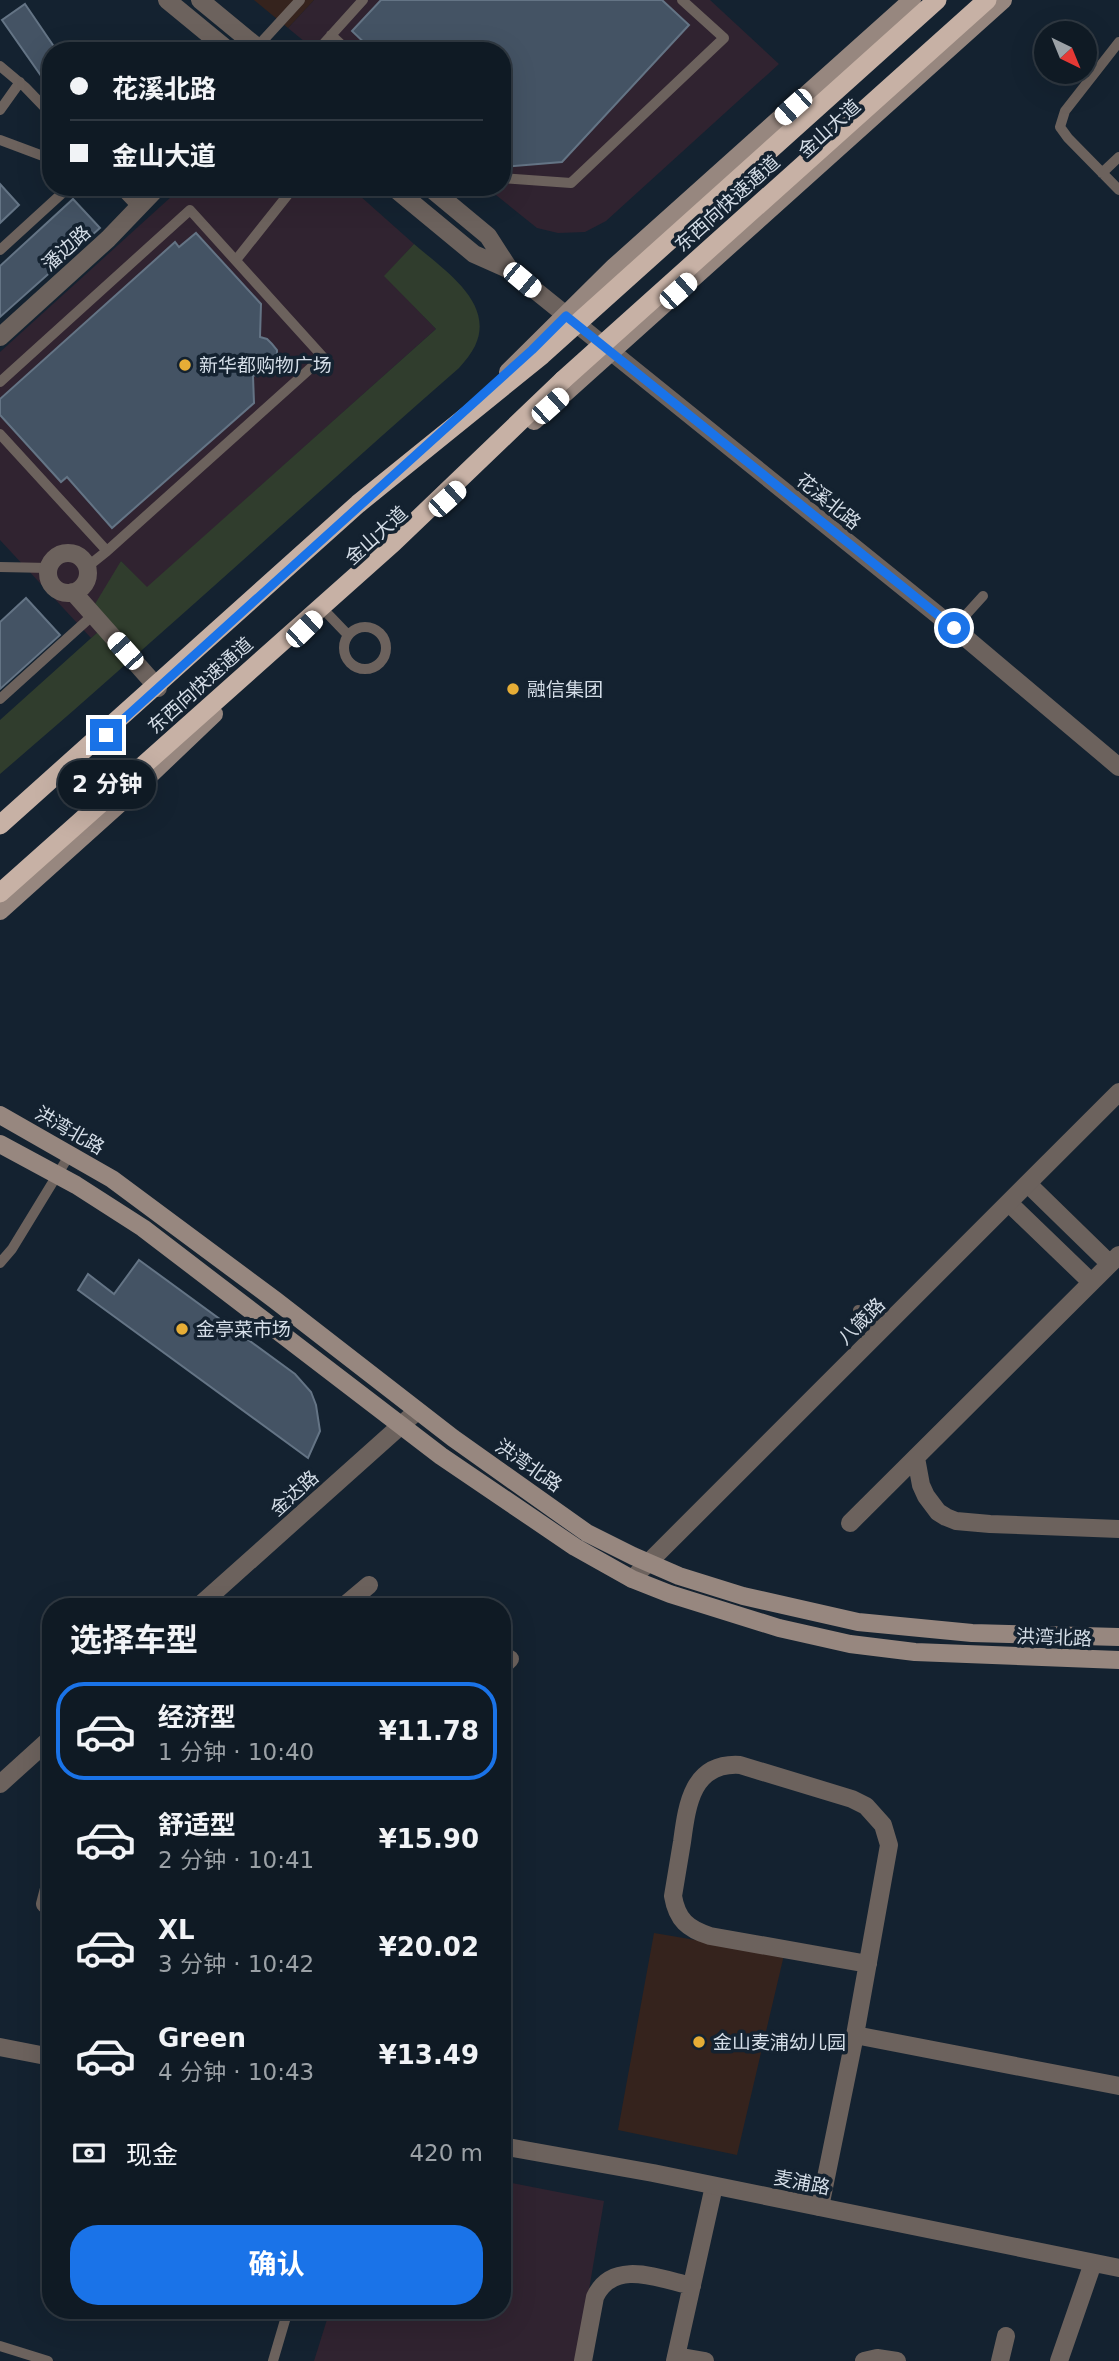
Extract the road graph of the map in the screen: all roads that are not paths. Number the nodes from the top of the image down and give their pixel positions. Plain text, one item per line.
1 (167, 0) edge
2 (200, 0) edge
3 (300, 0) edge
4 (363, 0) edge
5 (682, 0) edge
6 (912, 0) edge
7 (937, 0) edge
8 (988, 0) edge
9 (1003, 0) edge
10 (331, 36) junction
11 (218, 42) edge
12 (251, 42) edge
13 (265, 42) edge
14 (325, 42) edge
15 (338, 42) edge
16 (1119, 43) edge
17 (0, 66) edge
18 (20, 82) junction
19 (42, 105) edge
20 (0, 110) edge
21 (1, 142) edge
22 (42, 156) edge
23 (1119, 157) edge
24 (1102, 173) junction
25 (511, 179) edge
26 (1119, 190) edge
27 (59, 196) edge
28 (127, 196) edge
29 (149, 196) edge
30 (286, 196) edge
31 (404, 196) edge
32 (440, 196) edge
33 (138, 208) junction
34 (0, 250) edge
35 (236, 260) junction
36 (510, 270) junction
37 (566, 316) junction
38 (0, 337) edge
39 (610, 352) junction
40 (0, 382) edge
41 (0, 434) edge
42 (107, 551) junction
43 (0, 567) edge
44 (87, 567) junction
45 (49, 568) junction
46 (73, 592) junction
47 (983, 596) dead end
48 (324, 610) junction
49 (93, 615) junction
50 (954, 628) junction
51 (348, 635) junction
52 (158, 688) junction
53 (0, 699) edge
54 (1119, 767) edge
55 (0, 814) edge
56 (0, 825) edge
57 (0, 893) edge
58 (0, 911) edge
59 (1119, 1092) edge
60 (0, 1115) edge
61 (0, 1143) edge
62 (70, 1154) junction
63 (57, 1175) junction
64 (1028, 1184) junction
65 (1009, 1203) junction
66 (1115, 1259) edge
67 (0, 1263) edge
68 (1091, 1282) junction
69 (858, 1310) dead end
70 (881, 1331) junction
71 (417, 1411) junction
72 (400, 1427) junction
73 (916, 1458) junction
74 (850, 1523) dead end
75 (1119, 1529) edge
76 (648, 1563) junction
77 (632, 1578) junction
78 (369, 1585) dead end
79 (208, 1598) edge
80 (354, 1598) edge
81 (1119, 1637) edge
82 (1119, 1660) edge
83 (42, 1746) edge
84 (0, 1784) edge
85 (868, 1964) junction
86 (855, 2035) junction
87 (0, 2047) edge
88 (42, 2055) edge
89 (1119, 2086) edge
90 (511, 2148) edge
91 (715, 2186) junction
92 (820, 2207) junction
93 (1093, 2263) junction
94 (1119, 2268) edge
95 (692, 2286) junction
96 (285, 2319) edge
97 (1006, 2336) dead end
98 (0, 2346) edge
99 (675, 2358) edge
100 (48, 2361) edge
101 (273, 2361) edge
102 (583, 2361) edge
103 (705, 2361) edge
104 (864, 2361) edge
105 (897, 2361) edge
106 (1000, 2361) edge
107 (1059, 2361) edge

1 - 11 street
2 - 12 street
3 - 13 lane
4 - 10 lane
5 - 25 lane
6 - 37 main road, 金山大道
7 - 56 highway, 东西向快速通道, bridge
8 - 57 highway, 东西向快速通道, bridge
9 - 39 main road, 金山大道
10 - 14 lane
10 - 15 lane
16 - 24 lane
17 - 18 lane
18 - 19 lane
18 - 20 lane
21 - 22 lane
23 - 24 lane
24 - 26 lane
27 - 34 lane
28 - 33 lane
29 - 33 street, 潘边路
30 - 35 lane
31 - 36 street
32 - 36 street
33 - 38 street, 潘边路
35 - 40 lane
35 - 42 lane
36 - 37 street, 花溪北路
37 - 39 street, 花溪北路
37 - 52 main road, 金山大道
39 - 48 main road, 金山大道
39 - 50 street, 花溪北路
41 - 42 lane
42 - 44 lane
43 - 45 lane
44 - 45 street
44 - 46 street
45 - 46 street
46 - 49 street
47 - 50 lane
48 - 51 lane
48 - 58 main road, 金山大道
49 - 52 street
49 - 53 lane
50 - 54 street, 花溪北路
51 - 51 lane
52 - 55 main road, 金山大道
59 - 64 street, 八箴路
60 - 62 main road, 洪湾北路
61 - 63 main road, 洪湾北路
62 - 63 lane
62 - 71 main road, 洪湾北路
63 - 67 lane
63 - 72 main road, 洪湾北路
64 - 65 street, 八箴路
64 - 66 street
65 - 68 street
65 - 70 street, 八箴路
66 - 68 street
68 - 73 street
69 - 70 lane
70 - 76 street, 八箴路
71 - 72 street, 金达路
71 - 76 main road, 洪湾北路
72 - 77 main road, 洪湾北路
72 - 79 street, 金达路
73 - 74 street
73 - 75 street
76 - 77 street, 八箴路
76 - 81 main road, 洪湾北路
77 - 82 main road, 洪湾北路
78 - 80 street
83 - 84 street
85 - 85 street
85 - 86 street
86 - 89 street
86 - 92 street
87 - 88 street
90 - 91 street, 麦浦路
91 - 92 street, 麦浦路
91 - 95 street
92 - 93 street, 麦浦路
93 - 94 street, 麦浦路
93 - 107 street
95 - 99 street
95 - 102 street
96 - 101 lane
97 - 106 street
98 - 100 lane
99 - 103 street
104 - 105 street

